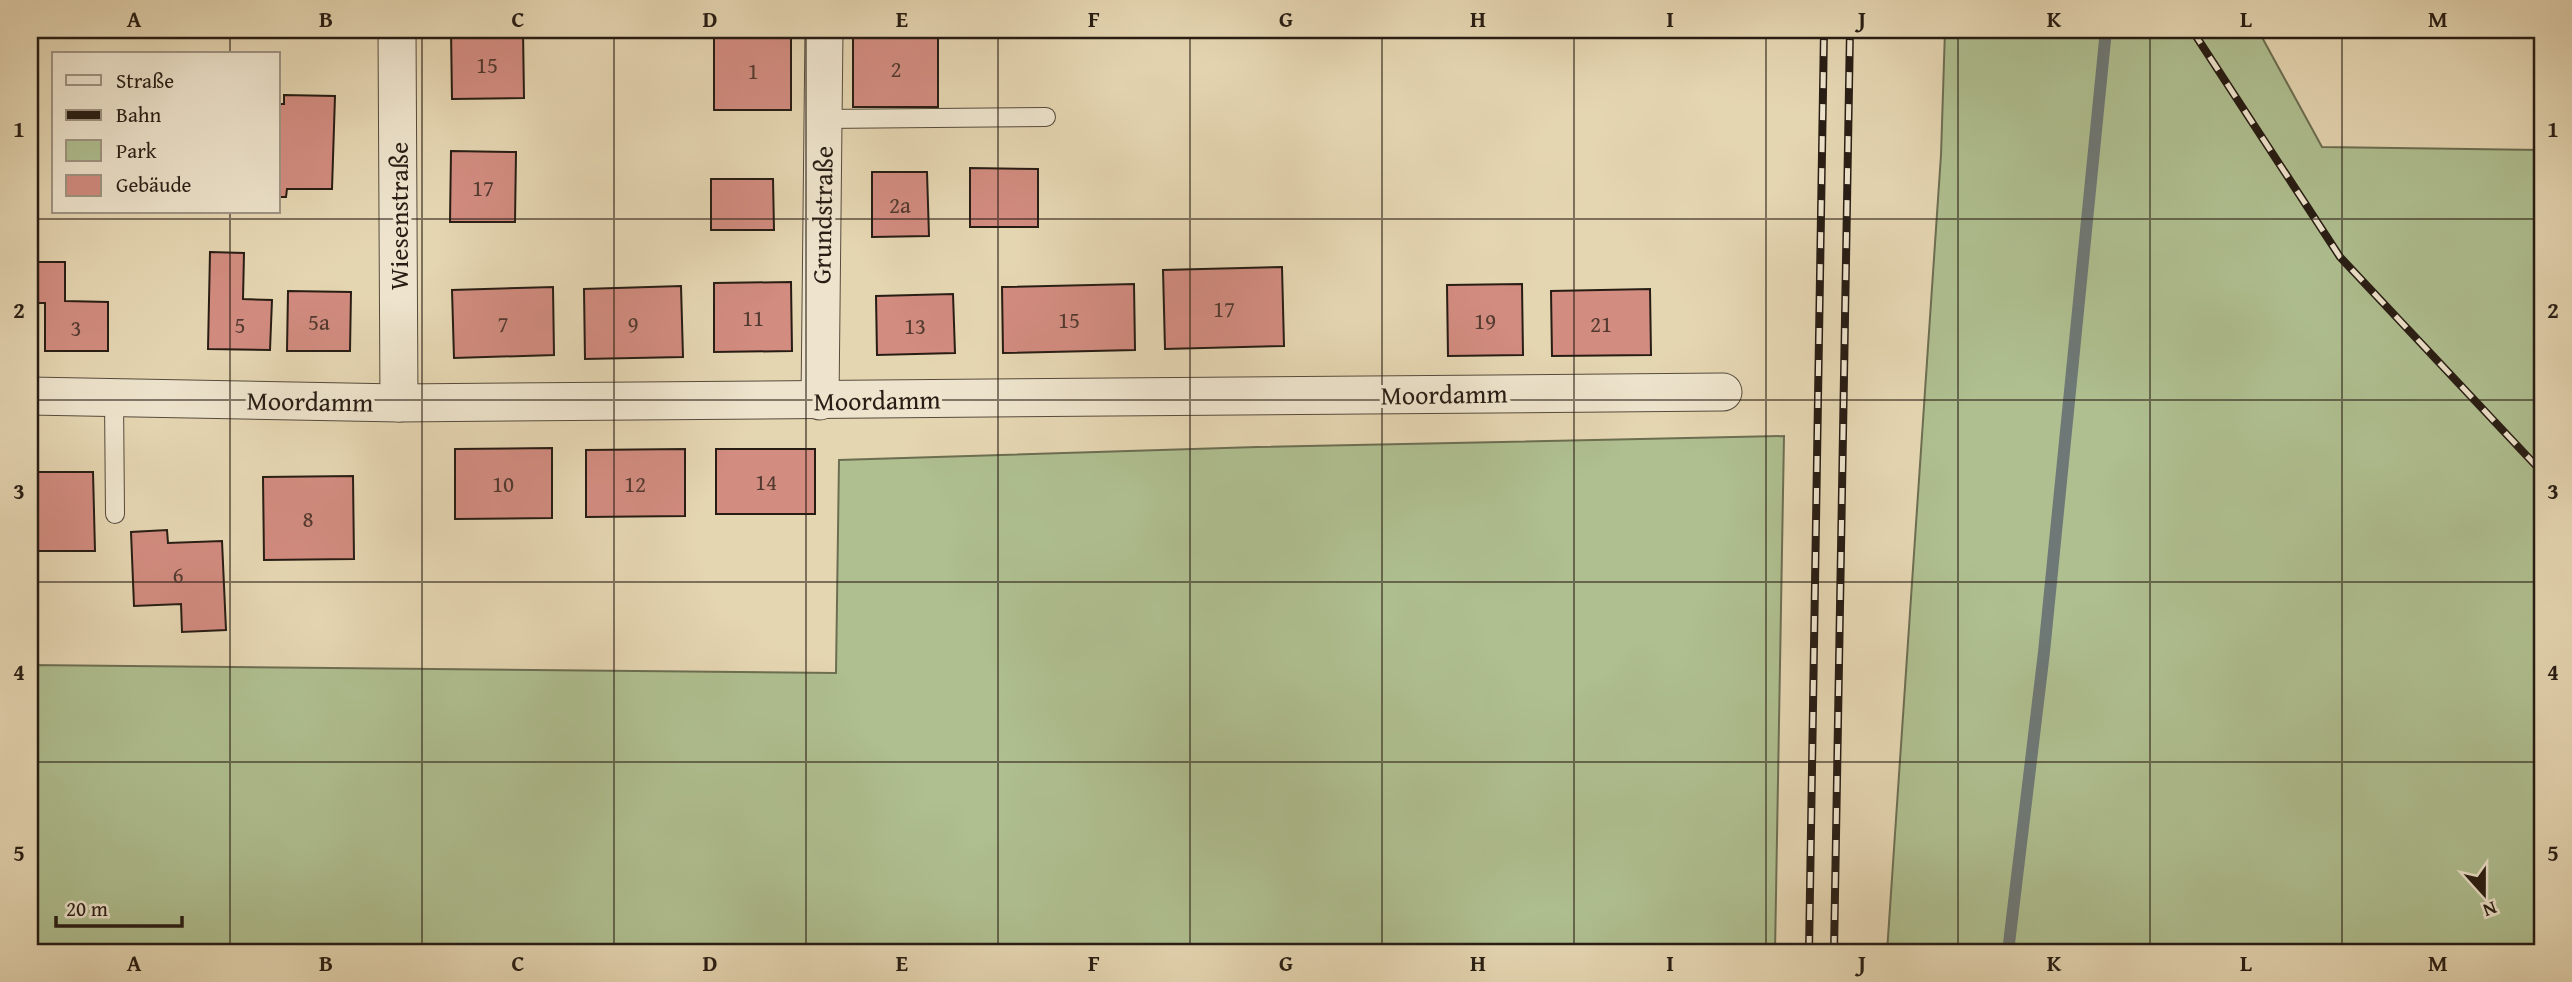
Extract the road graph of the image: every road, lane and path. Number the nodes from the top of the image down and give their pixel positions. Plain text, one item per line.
1 (397, 30) edge
2 (824, 30) edge
3 (1046, 117) dead end
4 (822, 120) junction
5 (1723, 392) dead end
6 (30, 396) edge
7 (114, 398) junction
8 (820, 401) junction
9 (399, 403) junction
10 (115, 514) dead end

1 - 9 street, Wiesenstraße
2 - 4 street, Grundstraße
3 - 4 lane
4 - 8 street, Grundstraße
5 - 8 street, Moordamm
6 - 7 street, Moordamm
7 - 9 street, Moordamm
7 - 10 lane
8 - 9 street, Moordamm

